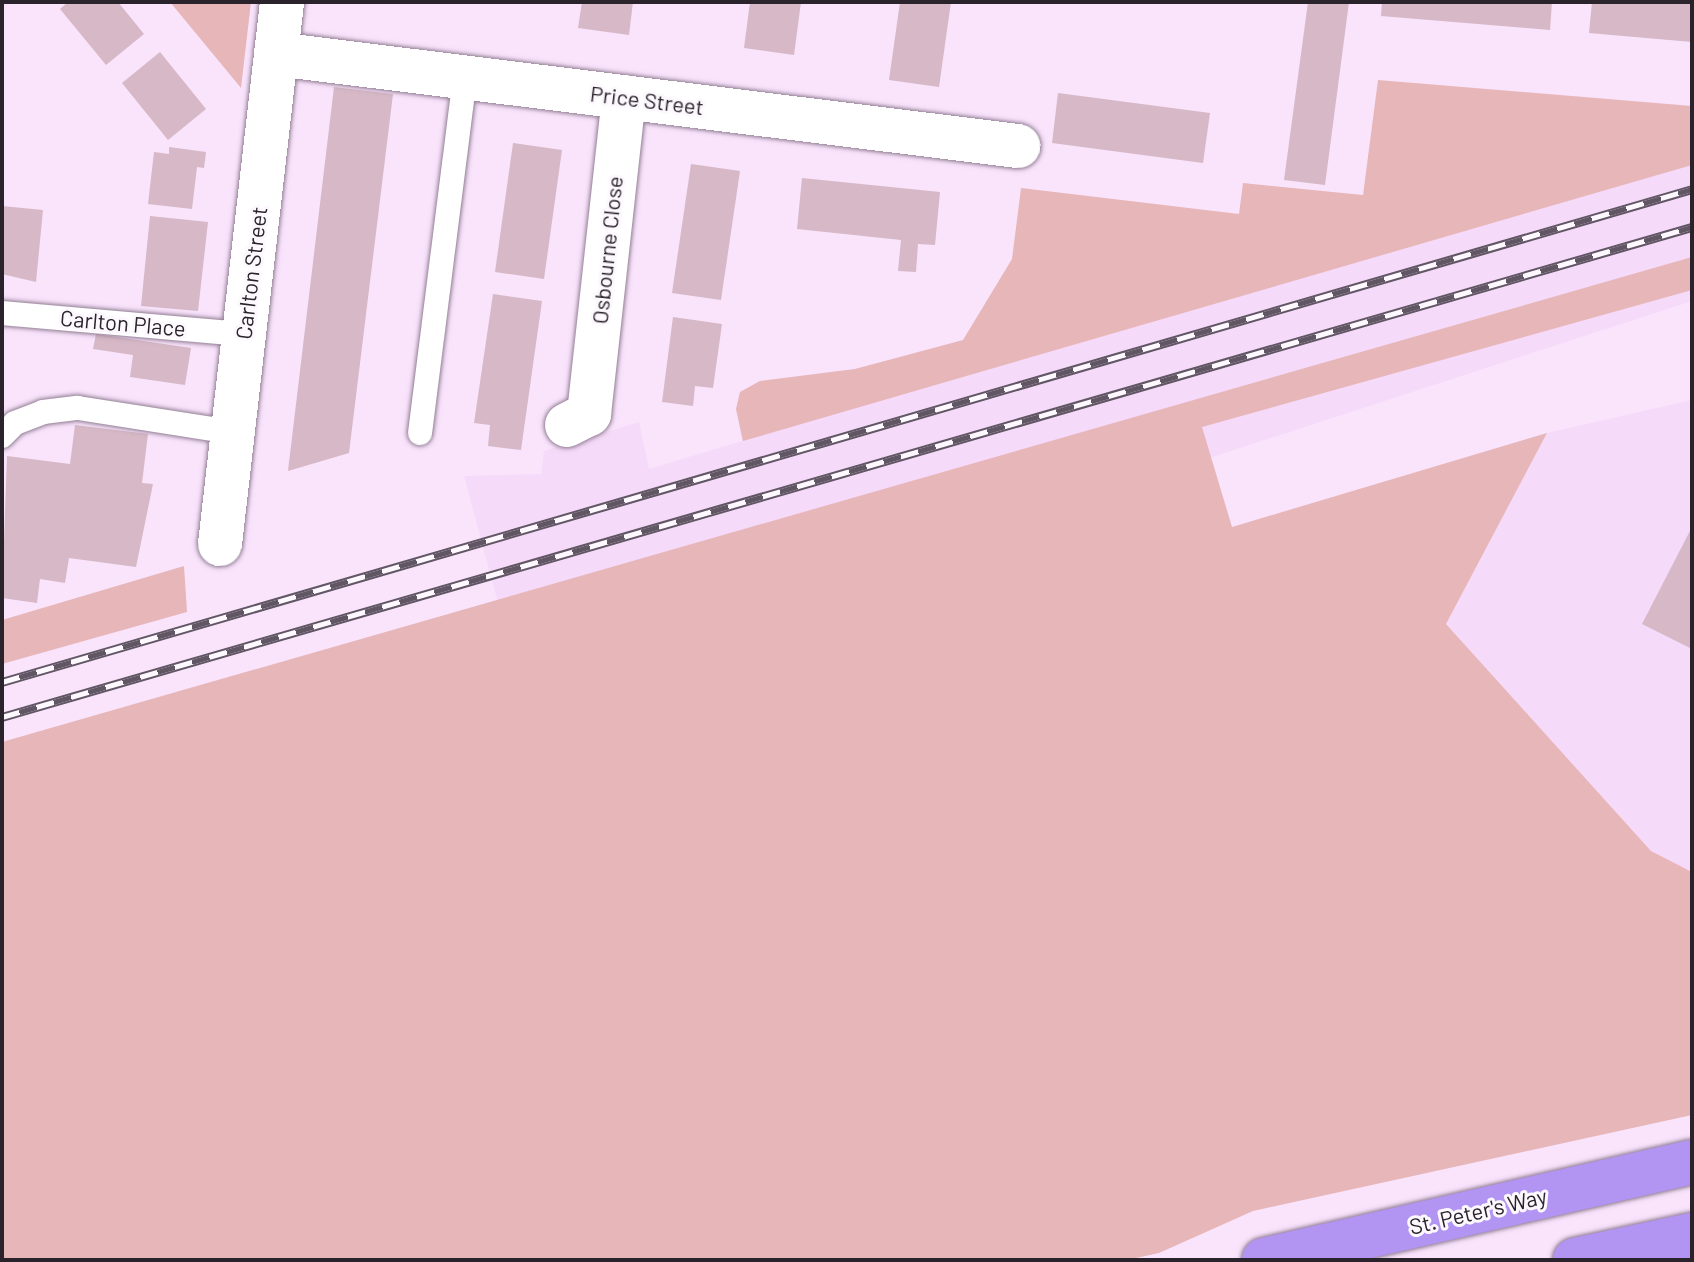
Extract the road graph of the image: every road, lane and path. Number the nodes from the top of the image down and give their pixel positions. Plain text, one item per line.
1 (282, 2) edge
2 (276, 54) junction
3 (465, 78) junction
4 (624, 97) junction
5 (1018, 146) dead end
6 (2, 313) edge
7 (244, 334) junction
8 (593, 411) dead end
9 (232, 432) junction
10 (420, 433) dead end
11 (2, 436) edge
12 (220, 544) dead end
13 (1692, 1162) edge
14 (1692, 1235) edge
15 (1264, 1260) edge
16 (1575, 1260) edge

1 - 2 street, Carlton Street
2 - 3 street, Price Street
2 - 7 street, Carlton Street
3 - 4 street, Price Street
3 - 10 lane
4 - 5 street, Price Street
4 - 8 street, Osbourne Close
6 - 7 lane, Carlton Place
7 - 9 street, Carlton Street
9 - 11 lane
9 - 12 street, Carlton Street
13 - 15 highway, St. Peter's Way
14 - 16 highway

